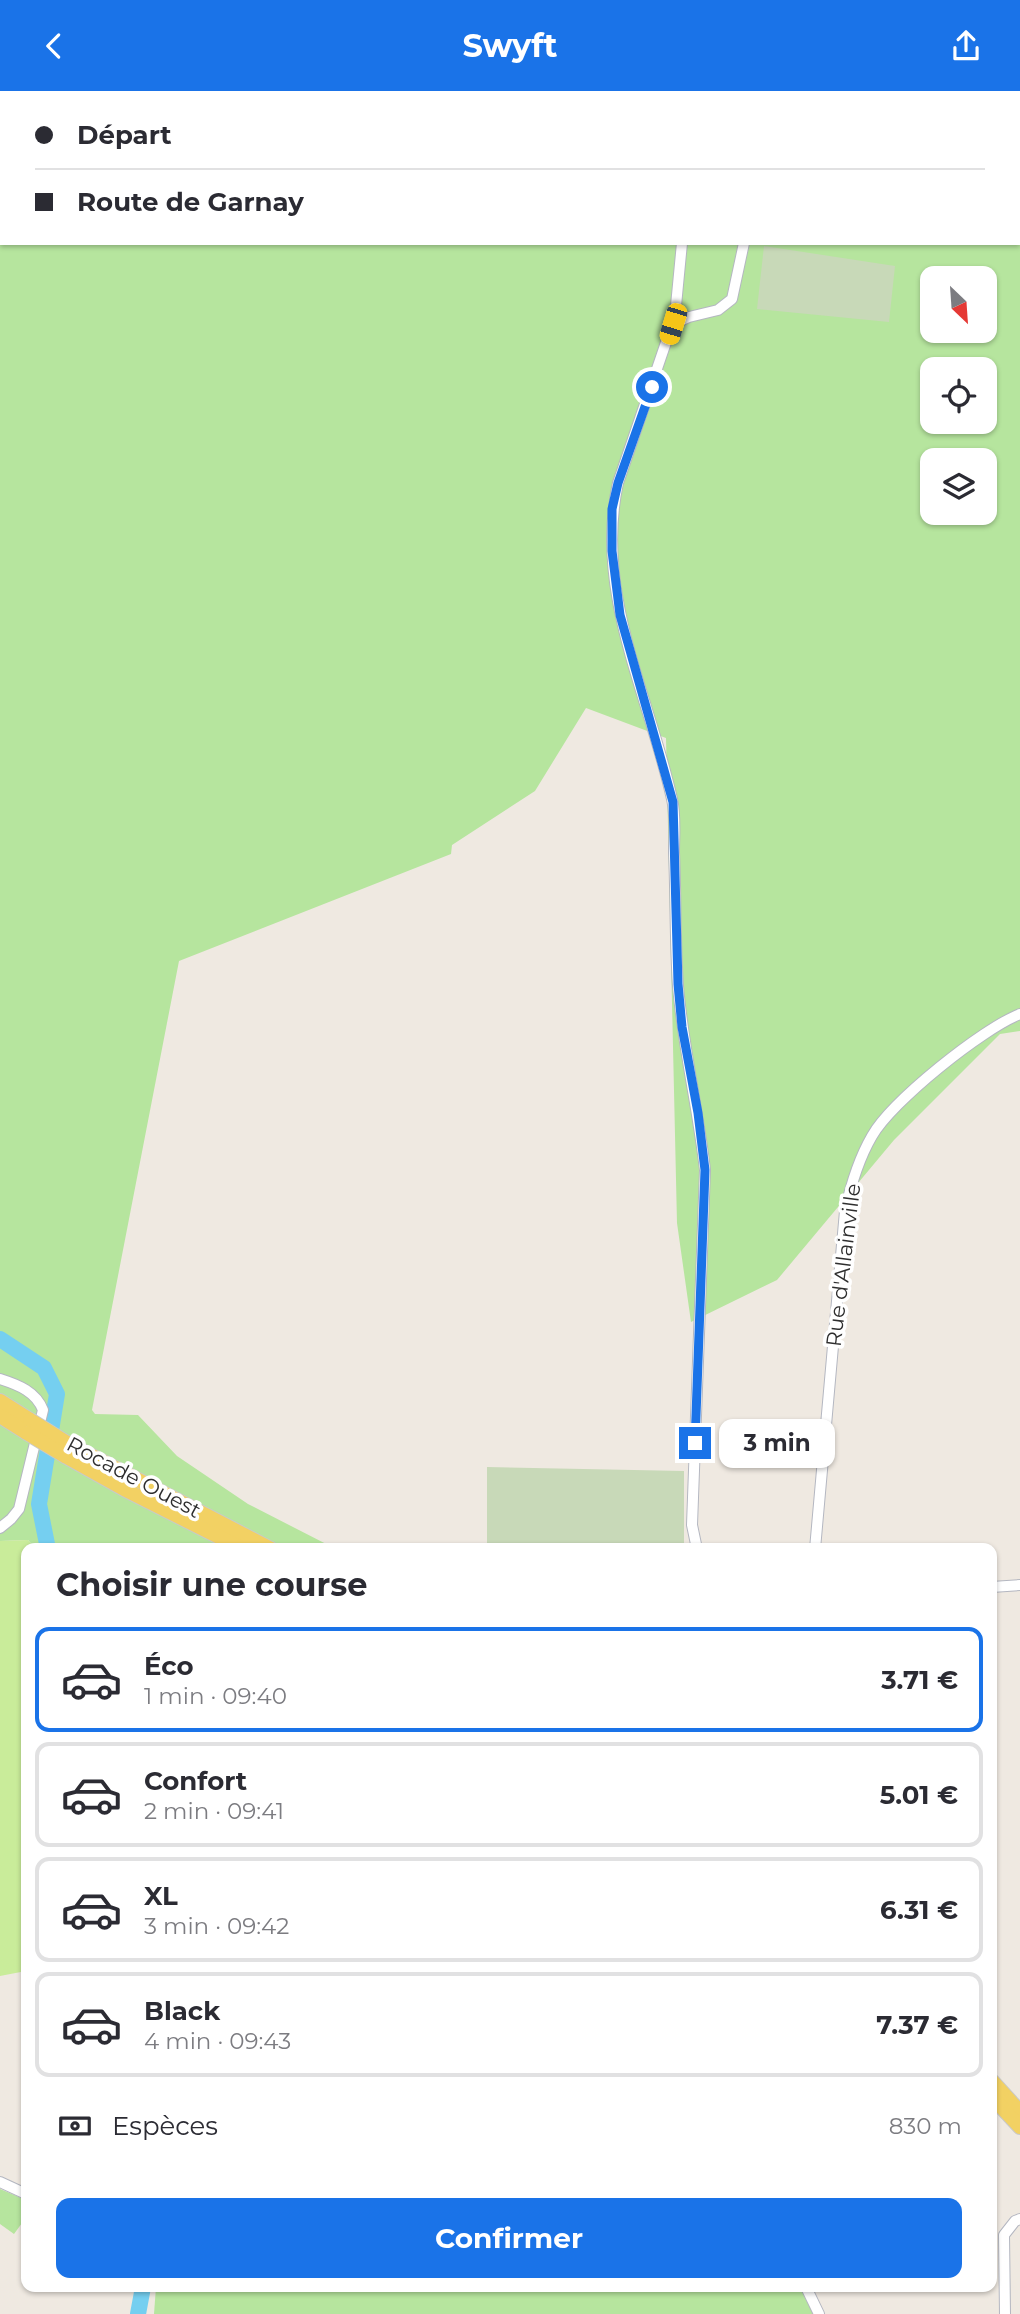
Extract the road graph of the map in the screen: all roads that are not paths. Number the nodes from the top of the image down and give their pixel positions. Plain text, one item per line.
1 (682, 245) edge
2 (744, 245) edge
3 (673, 324) junction
4 (1020, 1014) edge
5 (3, 1380) edge
6 (0, 1401) edge
7 (0, 1416) edge
8 (29, 1427) junction
9 (66, 1449) junction
10 (0, 1528) edge
11 (231, 1543) edge
12 (259, 1543) edge
13 (696, 1543) edge
14 (816, 1543) edge
15 (1020, 1585) edge
16 (997, 1587) edge
17 (997, 2087) edge
18 (997, 2102) edge
19 (1020, 2112) edge
20 (1020, 2127) edge
21 (0, 2182) edge
22 (21, 2191) edge
23 (1020, 2220) edge
24 (808, 2292) edge
25 (819, 2314) edge
26 (1004, 2314) edge

1 - 3 street
2 - 3 street
3 - 13 street
4 - 14 street, Rue d'Allainville
5 - 10 street
6 - 8 main road, Rocade Ouest
7 - 8 main road, Rocade Ouest
8 - 9 main road, Rocade Ouest, bridge
9 - 11 main road, Rocade Ouest
9 - 12 main road, Rocade Ouest
15 - 16 street
17 - 19 main road
18 - 20 main road
21 - 22 street
23 - 26 street
24 - 25 street

